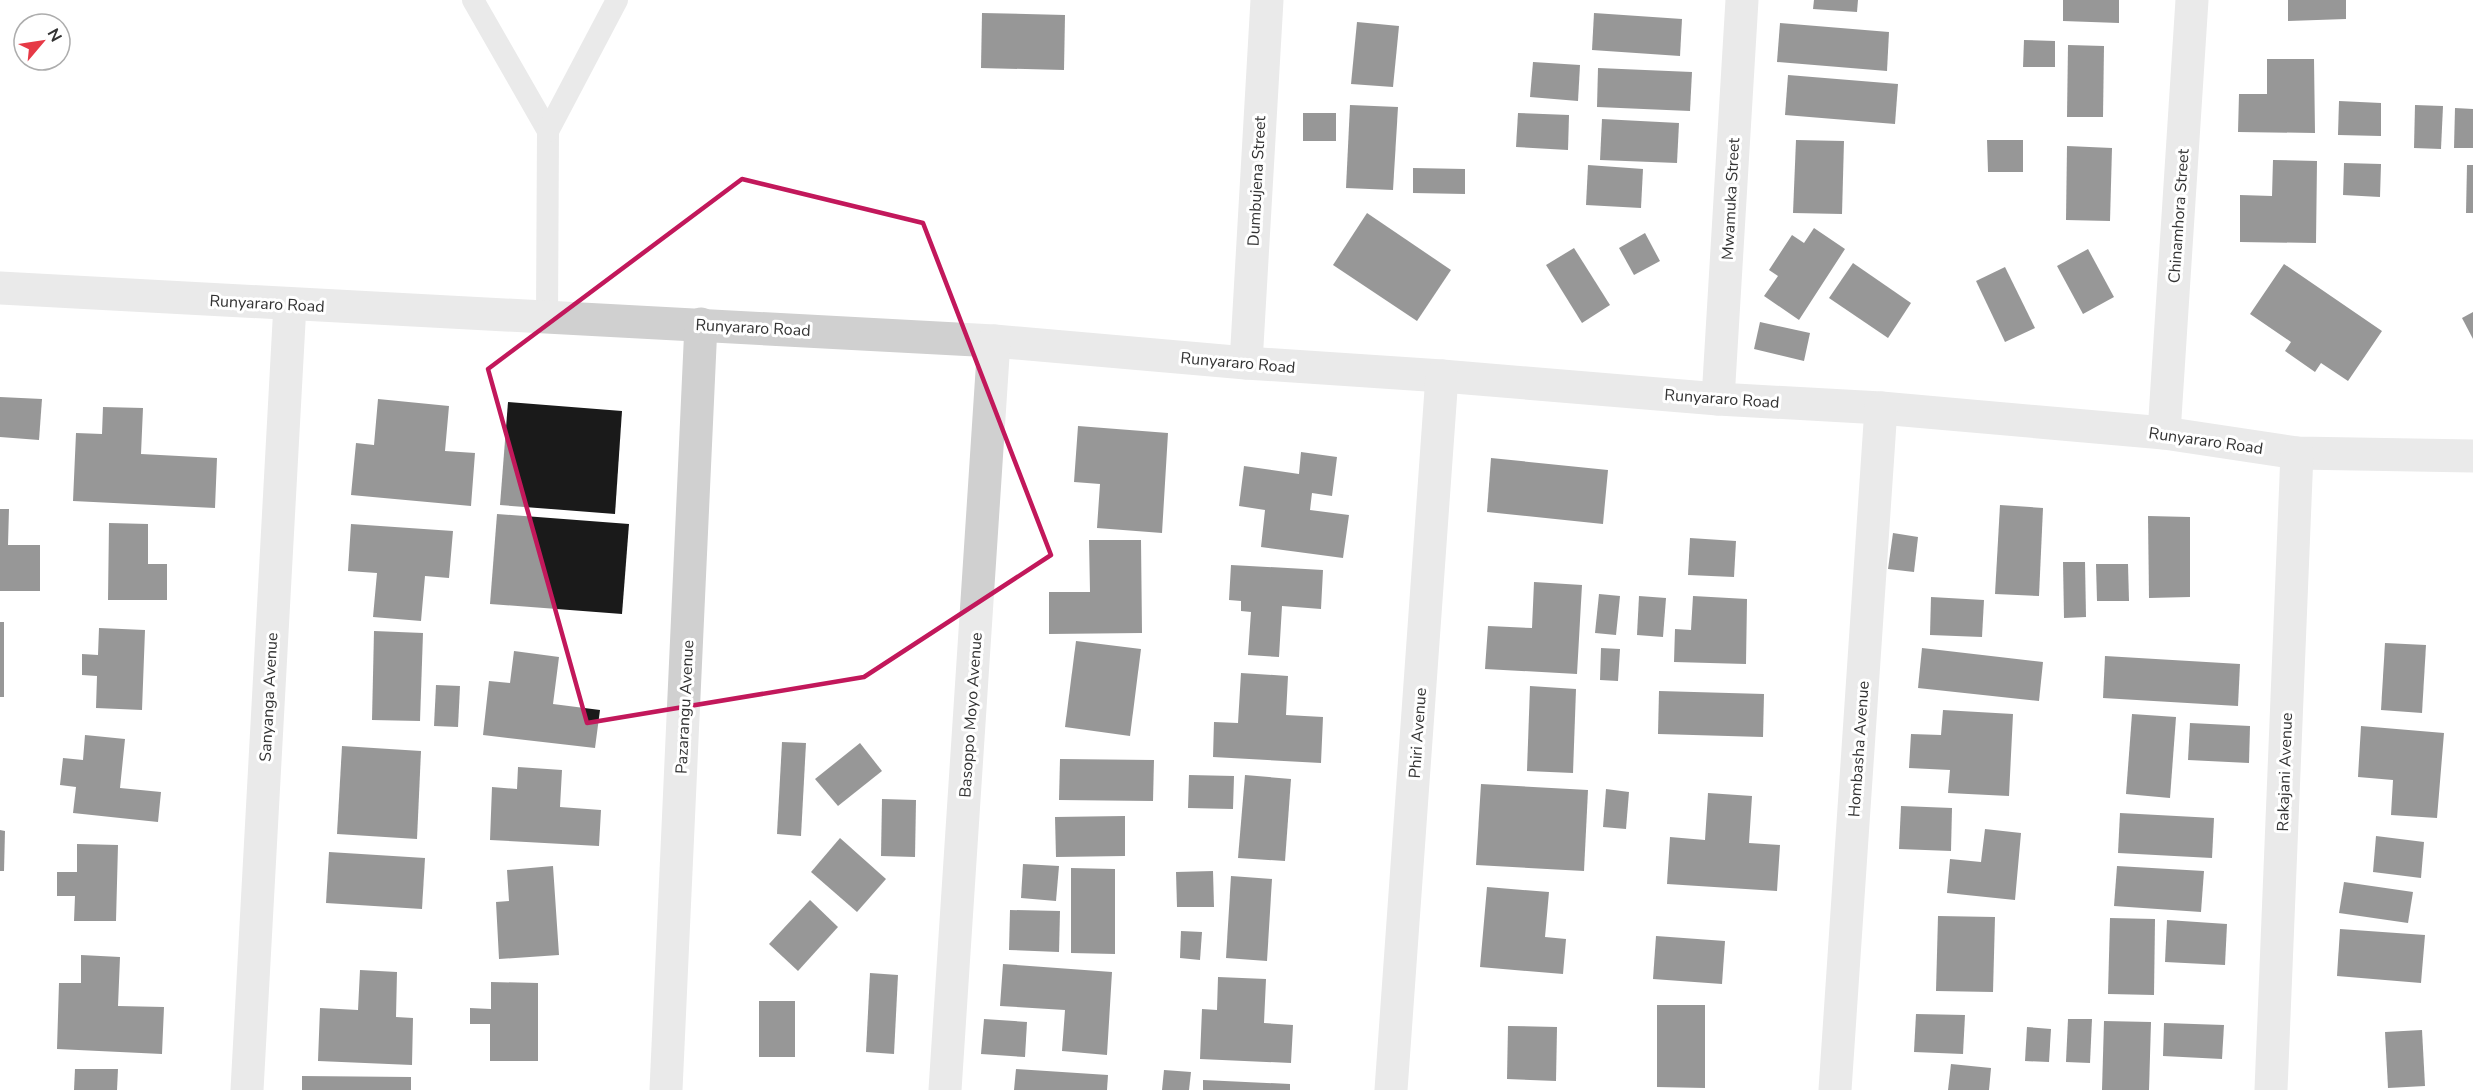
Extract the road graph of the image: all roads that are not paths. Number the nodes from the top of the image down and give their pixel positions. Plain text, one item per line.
1 (473, 0) edge
2 (617, 0) edge
3 (1267, 0) edge
4 (1742, 0) edge
5 (2192, 0) edge
6 (548, 131) junction
7 (0, 288) edge
8 (290, 304) junction
9 (547, 317) junction
10 (701, 324) junction
11 (994, 341) junction
12 (1246, 363) junction
13 (1442, 376) junction
14 (1718, 399) junction
15 (1881, 408) junction
16 (2164, 433) junction
17 (2297, 453) junction
18 (2473, 456) edge
19 (247, 1090) edge
20 (666, 1090) edge
21 (945, 1090) edge
22 (1391, 1090) edge
23 (1835, 1090) edge
24 (2271, 1090) edge

1 - 6 lane
2 - 6 lane
3 - 12 street, Dumbujena Street
4 - 14 street, Mwamuka Street
5 - 16 street, Chinamhora Street
6 - 9 lane
7 - 8 street, Runyararo Road
8 - 9 street, Runyararo Road
8 - 19 street, Sanyanga Avenue
9 - 10 street, Runyararo Road
10 - 11 street, Runyararo Road
10 - 20 street, Pazarangu Avenue
11 - 12 street, Runyararo Road
11 - 21 street, Basoppo Moyo Avenue
12 - 13 street, Runyararo Road
13 - 14 street, Runyararo Road
13 - 22 street, Phiri Avenue
14 - 15 street, Runyararo Road
15 - 16 street, Runyararo Road
15 - 23 street, Hombasha Avenue
16 - 17 street, Runyararo Road
17 - 18 street, Runyararo Road
17 - 24 street, Rakajani Avenue

